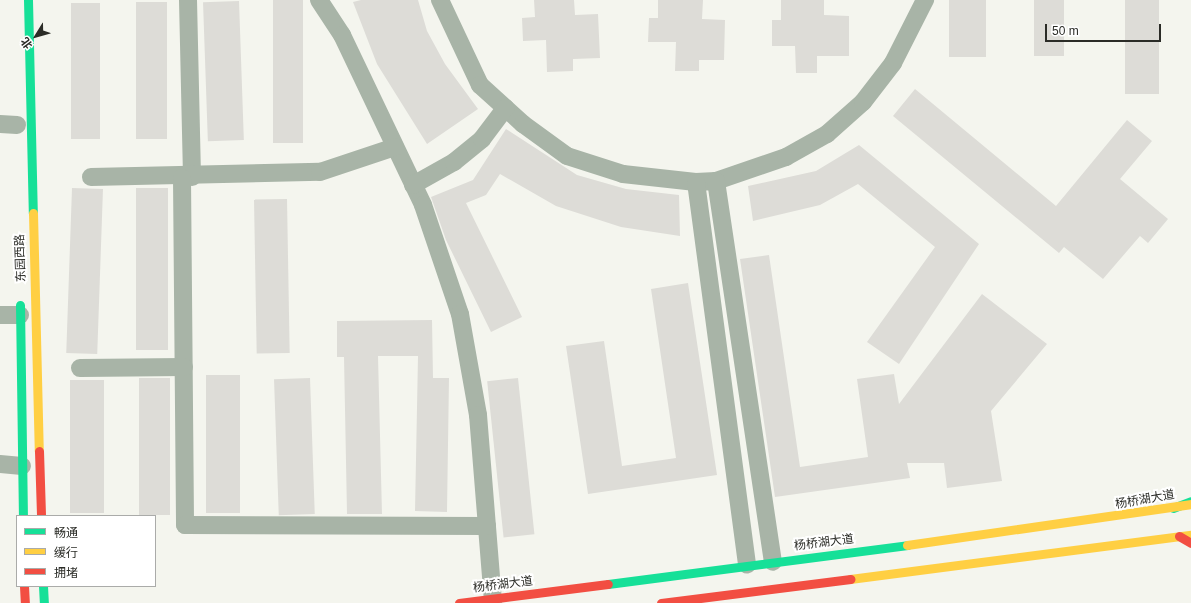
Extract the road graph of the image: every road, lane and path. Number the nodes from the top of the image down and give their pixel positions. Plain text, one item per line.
1 (28, 0) edge
2 (188, 0) edge
3 (319, 0) edge
4 (440, 0) edge
5 (926, 0) edge
6 (505, 108) junction
7 (395, 147) junction
8 (91, 177) dead end
9 (187, 177) junction
10 (716, 181) junction
11 (696, 182) junction
12 (414, 185) junction
13 (19, 291) dead end
14 (0, 315) edge
15 (20, 315) junction
16 (184, 367) junction
17 (80, 368) dead end
18 (0, 464) edge
19 (22, 466) junction
20 (1191, 501) edge
21 (1191, 504) edge
22 (1173, 508) junction
23 (23, 515) edge
24 (41, 515) edge
25 (487, 526) junction
26 (1191, 535) edge
27 (1179, 536) junction
28 (1191, 543) edge
29 (773, 562) junction
30 (747, 566) junction
31 (24, 587) edge
32 (43, 587) edge
33 (493, 601) edge
34 (24, 603) edge
35 (44, 603) edge
36 (460, 603) edge
37 (661, 603) edge

1 - 24 main road, 东园西路
2 - 9 street
3 - 7 street
4 - 6 street
5 - 10 street
6 - 11 street
6 - 12 street
7 - 9 street
7 - 12 street
8 - 9 street
9 - 16 street
10 - 11 street
10 - 29 street
11 - 30 street
12 - 25 street
13 - 15 main road, 东园西路
14 - 15 street
15 - 19 main road, 东园西路
16 - 17 street
16 - 25 street
18 - 19 street
19 - 23 main road, 东园西路
20 - 22 main road
21 - 22 main road, 杨桥湖大道
22 - 29 main road, 杨桥湖大道
25 - 33 street
26 - 27 main road
27 - 28 main road
27 - 37 main road
29 - 30 main road, 杨桥湖大道
30 - 33 main road, 杨桥湖大道
31 - 34 main road
32 - 35 main road
33 - 36 main road, 杨桥湖大道

